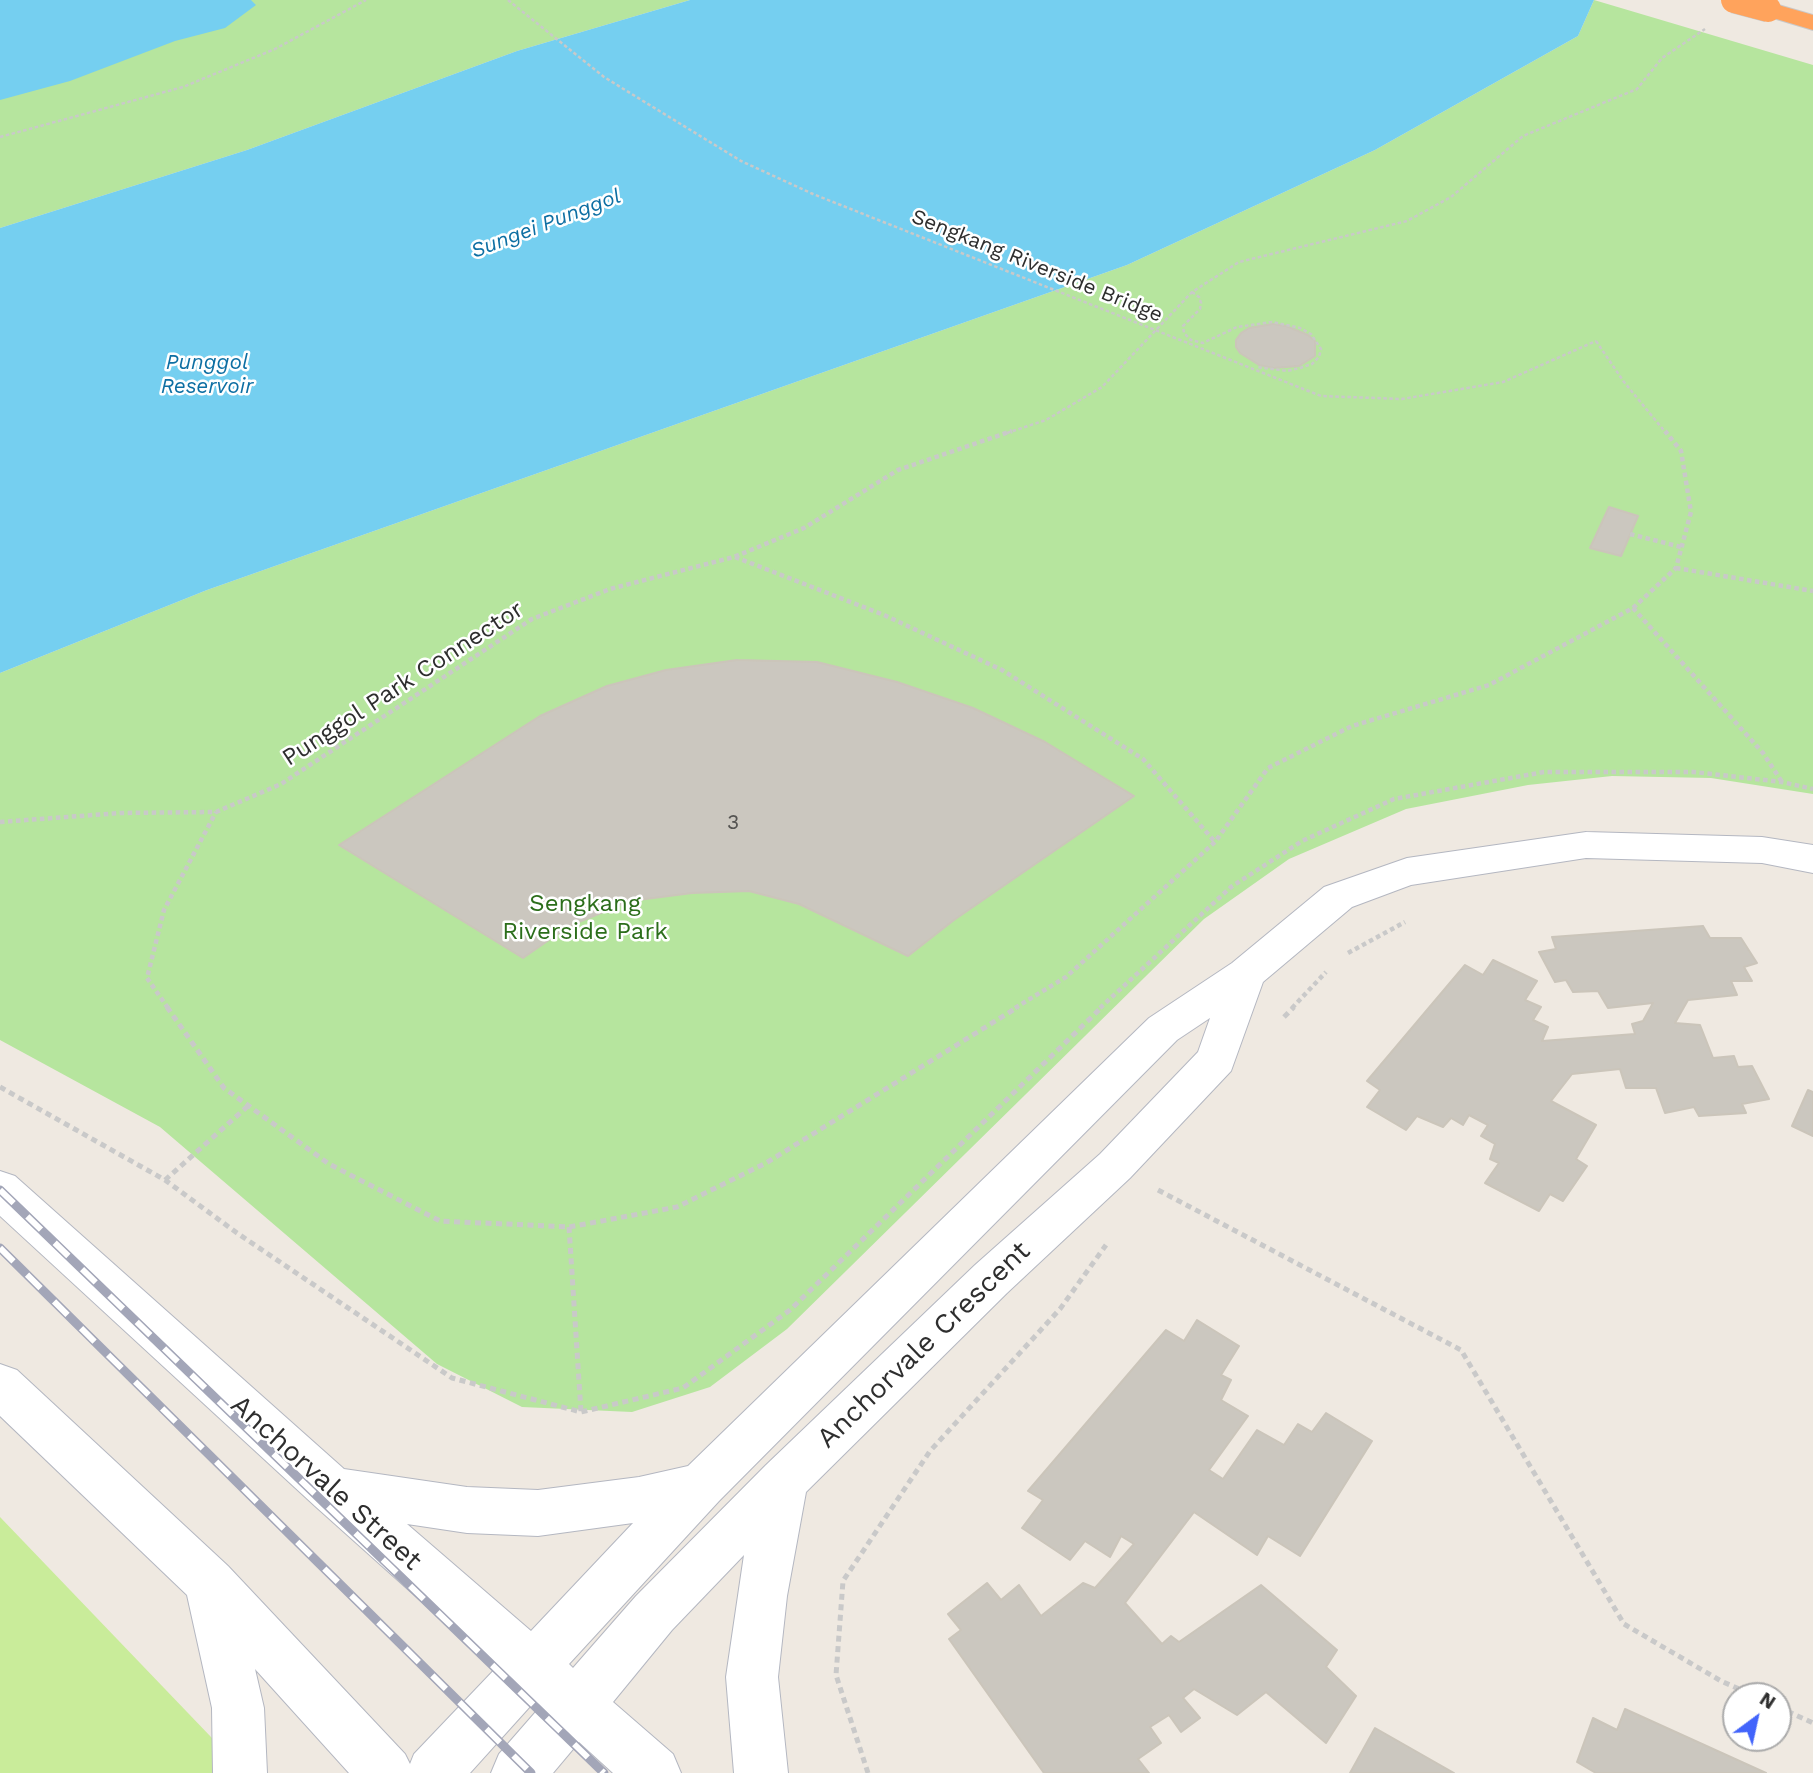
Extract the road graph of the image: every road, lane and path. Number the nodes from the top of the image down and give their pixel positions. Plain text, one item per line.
1 (366, 0) edge
2 (508, 0) edge
3 (1734, 0) edge
4 (1813, 23) edge
5 (1711, 25) dead end
6 (0, 136) edge
7 (1192, 292) junction
8 (1256, 367) junction
9 (1630, 534) dead end
10 (1682, 547) junction
11 (734, 557) junction
12 (1676, 568) junction
13 (1813, 591) edge
14 (1633, 608) junction
15 (1782, 782) dead end
16 (216, 812) junction
17 (0, 822) edge
18 (1215, 842) junction
19 (1813, 859) edge
20 (1409, 920) dead end
21 (1340, 957) dead end
22 (1331, 966) dead end
23 (1246, 974) junction
24 (1279, 1021) dead end
25 (2, 1088) edge
26 (248, 1106) junction
27 (1115, 1166) junction
28 (165, 1180) junction
29 (0, 1189) edge
30 (569, 1227) junction
31 (1108, 1242) dead end
32 (0, 1385) edge
33 (783, 1481) junction
34 (702, 1485) junction
35 (332, 1490) junction
36 (210, 1583) junction
37 (534, 1665) junction
38 (1723, 1682) edge
39 (577, 1703) junction
40 (1792, 1713) edge
41 (1813, 1723) edge
42 (240, 1773) edge
43 (386, 1773) edge
44 (433, 1773) edge
45 (518, 1773) edge
46 (654, 1773) edge
47 (761, 1773) edge
48 (867, 1773) edge

1 - 6 path
2 - 8 path, Sengkang Riverside Bridge, bridge
3 - 4 highway, bridge
5 - 7 path, Punggol Park Connector
7 - 8 path
7 - 11 path, Punggol Park Connector
8 - 10 path, Sengkang Riverside Bridge, bridge
9 - 10 path
10 - 12 path
11 - 16 path, Punggol Park Connector
11 - 18 path
12 - 13 path
12 - 14 path
14 - 15 path
14 - 18 path
16 - 17 path, Punggol Park Connector
16 - 26 path
18 - 30 path
19 - 23 street
20 - 21 path
22 - 24 path
23 - 27 street, Anchorvale Crescent
23 - 34 street
25 - 28 path
26 - 28 path
26 - 30 path
27 - 33 street, Anchorvale Crescent
27 - 38 path
28 - 30 path
29 - 35 street, Anchorvale Street
31 - 48 path
32 - 36 street
33 - 39 street, Anchorvale Crescent
33 - 47 street
34 - 35 street
34 - 37 street
35 - 37 street, Anchorvale Street
36 - 42 street
36 - 43 street
37 - 39 street, Anchorvale Street
37 - 44 street
39 - 45 street, Anchorvale Crescent
39 - 46 street, Anchorvale Street
40 - 41 path

